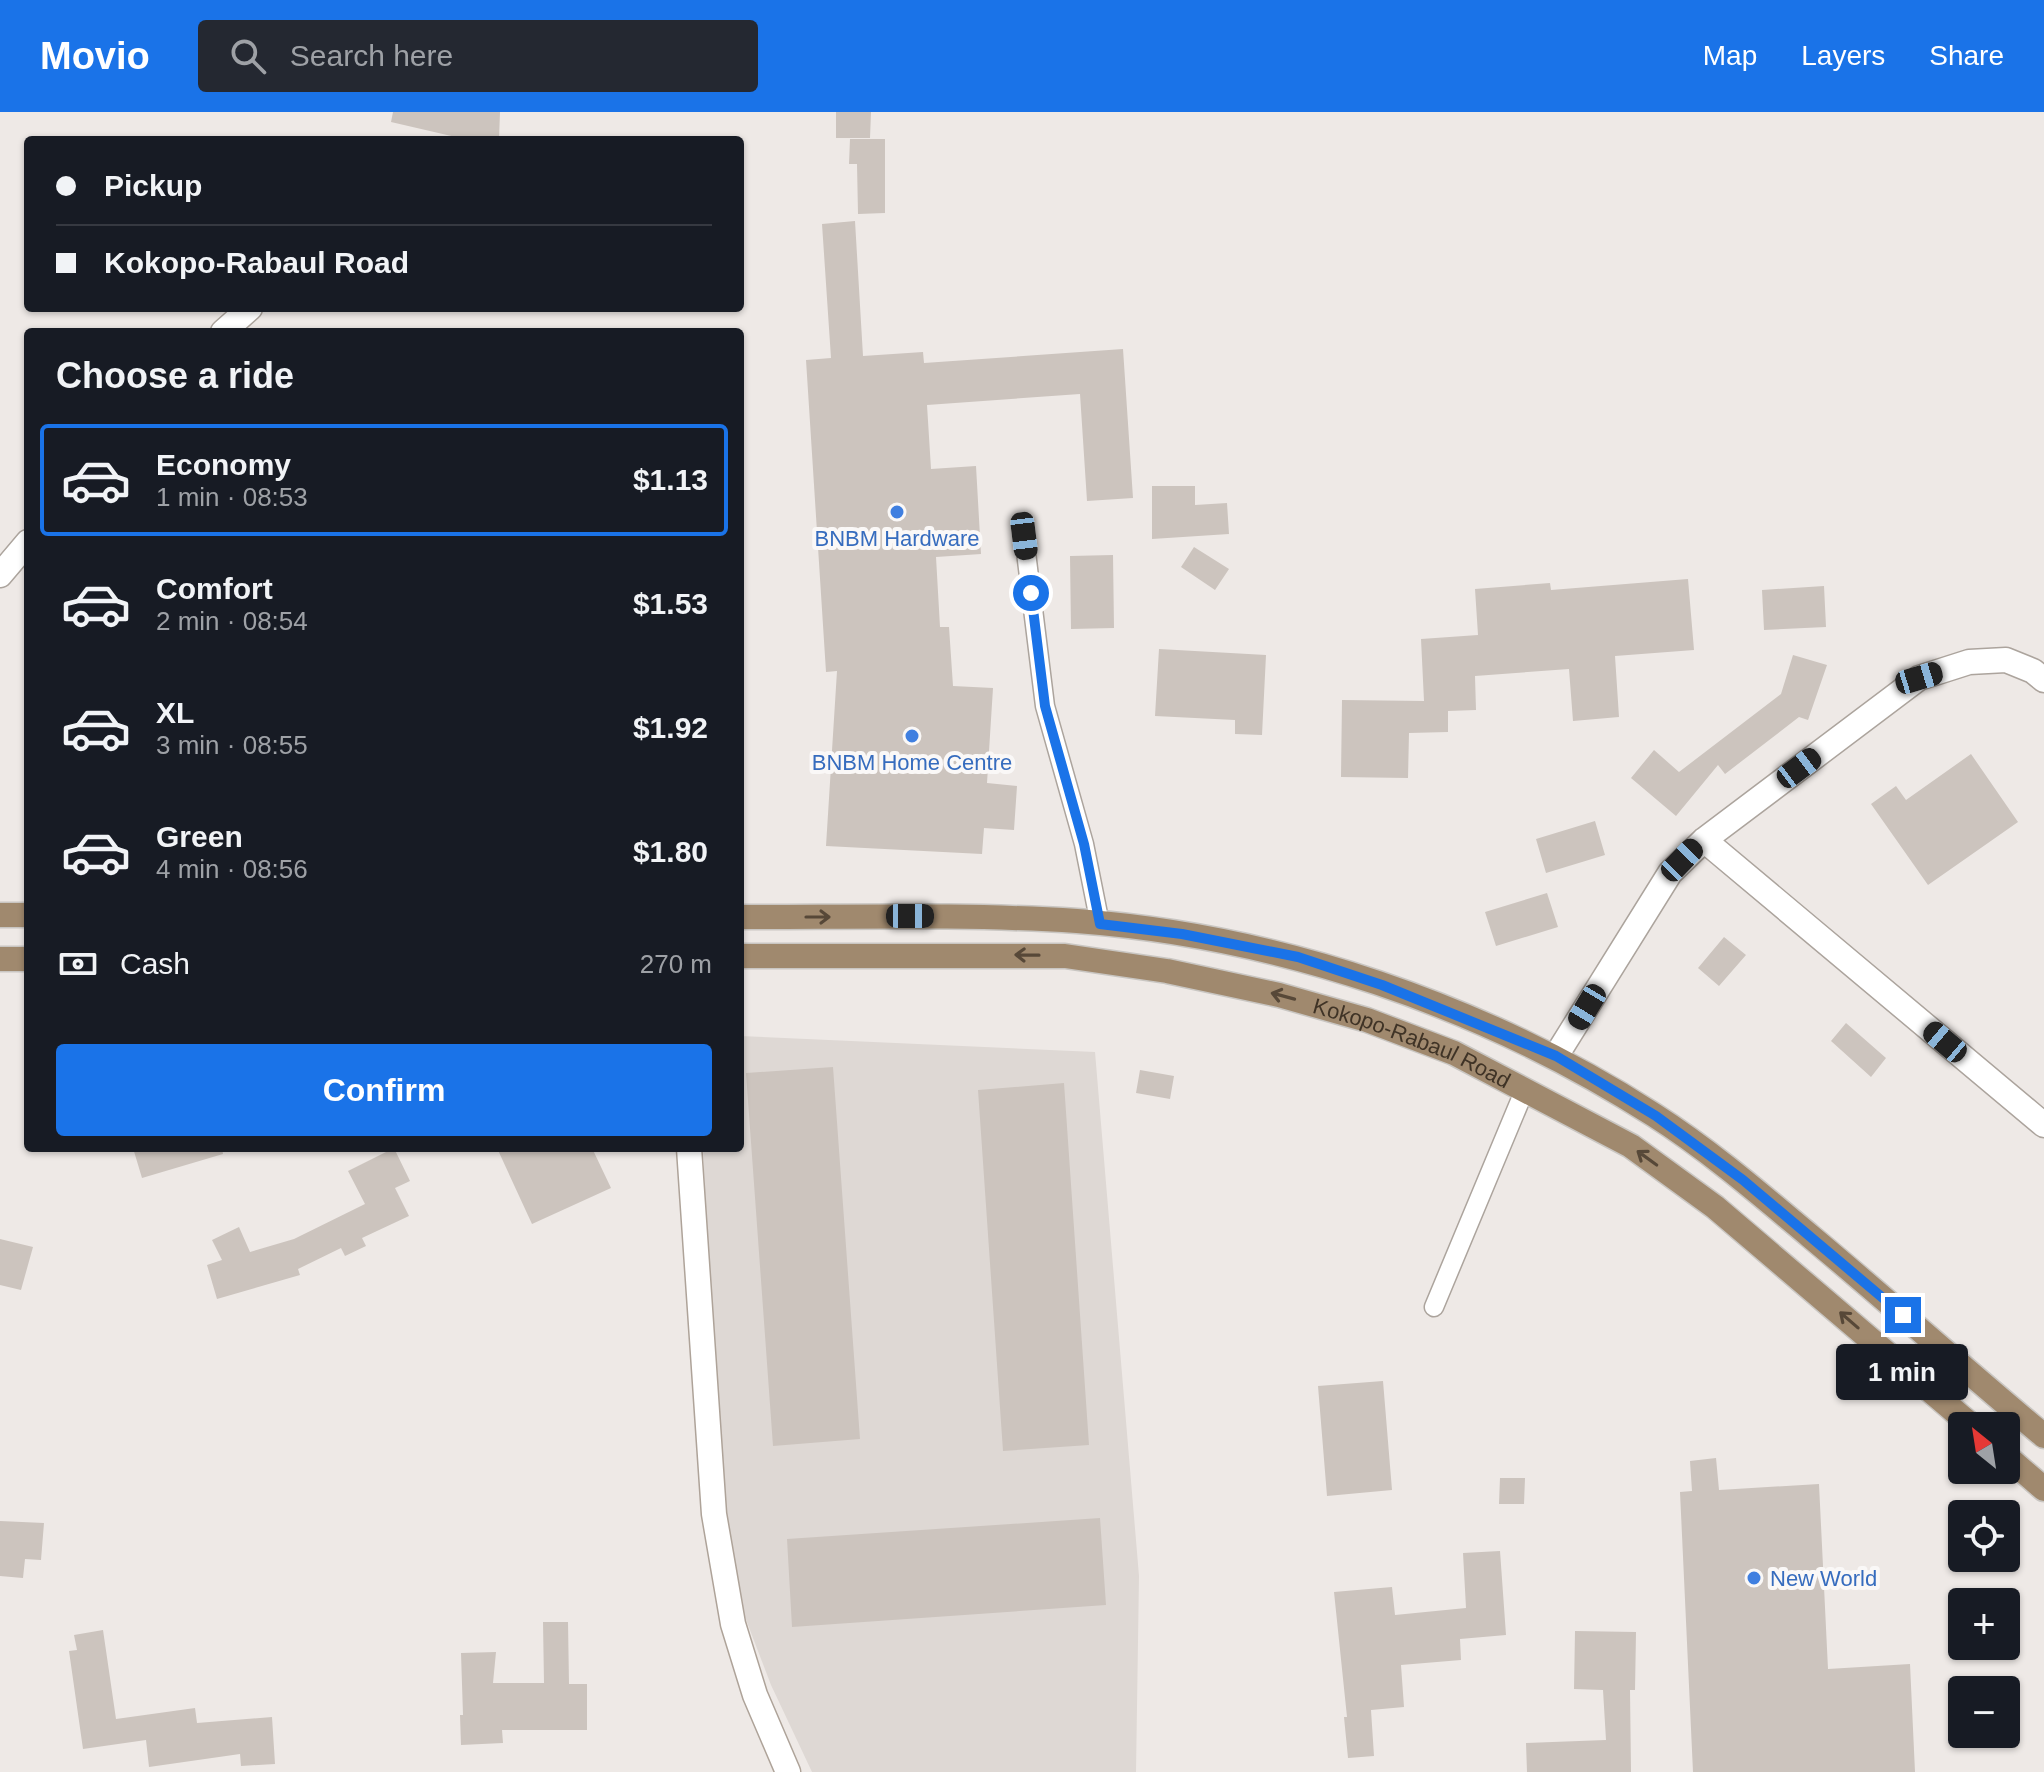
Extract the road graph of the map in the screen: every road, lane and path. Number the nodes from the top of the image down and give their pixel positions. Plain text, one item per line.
1 (246, 312) edge
2 (228, 328) edge
3 (1024, 536) dead end
4 (24, 547) edge
5 (0, 575) edge
6 (2044, 680) edge
7 (1704, 840) junction
8 (0, 915) edge
9 (24, 915) edge
10 (744, 917) edge
11 (1100, 924) junction
12 (744, 956) edge
13 (0, 959) edge
14 (24, 959) edge
15 (1556, 1056) junction
16 (1525, 1089) junction
17 (2043, 1121) edge
18 (689, 1152) edge
19 (1434, 1307) dead end
20 (1956, 1412) edge
21 (2044, 1436) edge
22 (2020, 1468) edge
23 (2044, 1489) edge
24 (788, 1772) edge

1 - 2 street
3 - 11 lane
4 - 5 street
6 - 7 street
7 - 15 street
7 - 17 street
8 - 9 main road
10 -> 11 main road, Kokopo-Rabaul Road
11 - 15 main road, Kokopo-Rabaul Road
16 -> 12 main road, Kokopo-Rabaul Road
13 - 14 main road
15 - 21 main road, Kokopo-Rabaul Road
16 - 19 lane
20 -> 16 main road, Kokopo-Rabaul Road
18 - 24 street
22 - 23 main road

